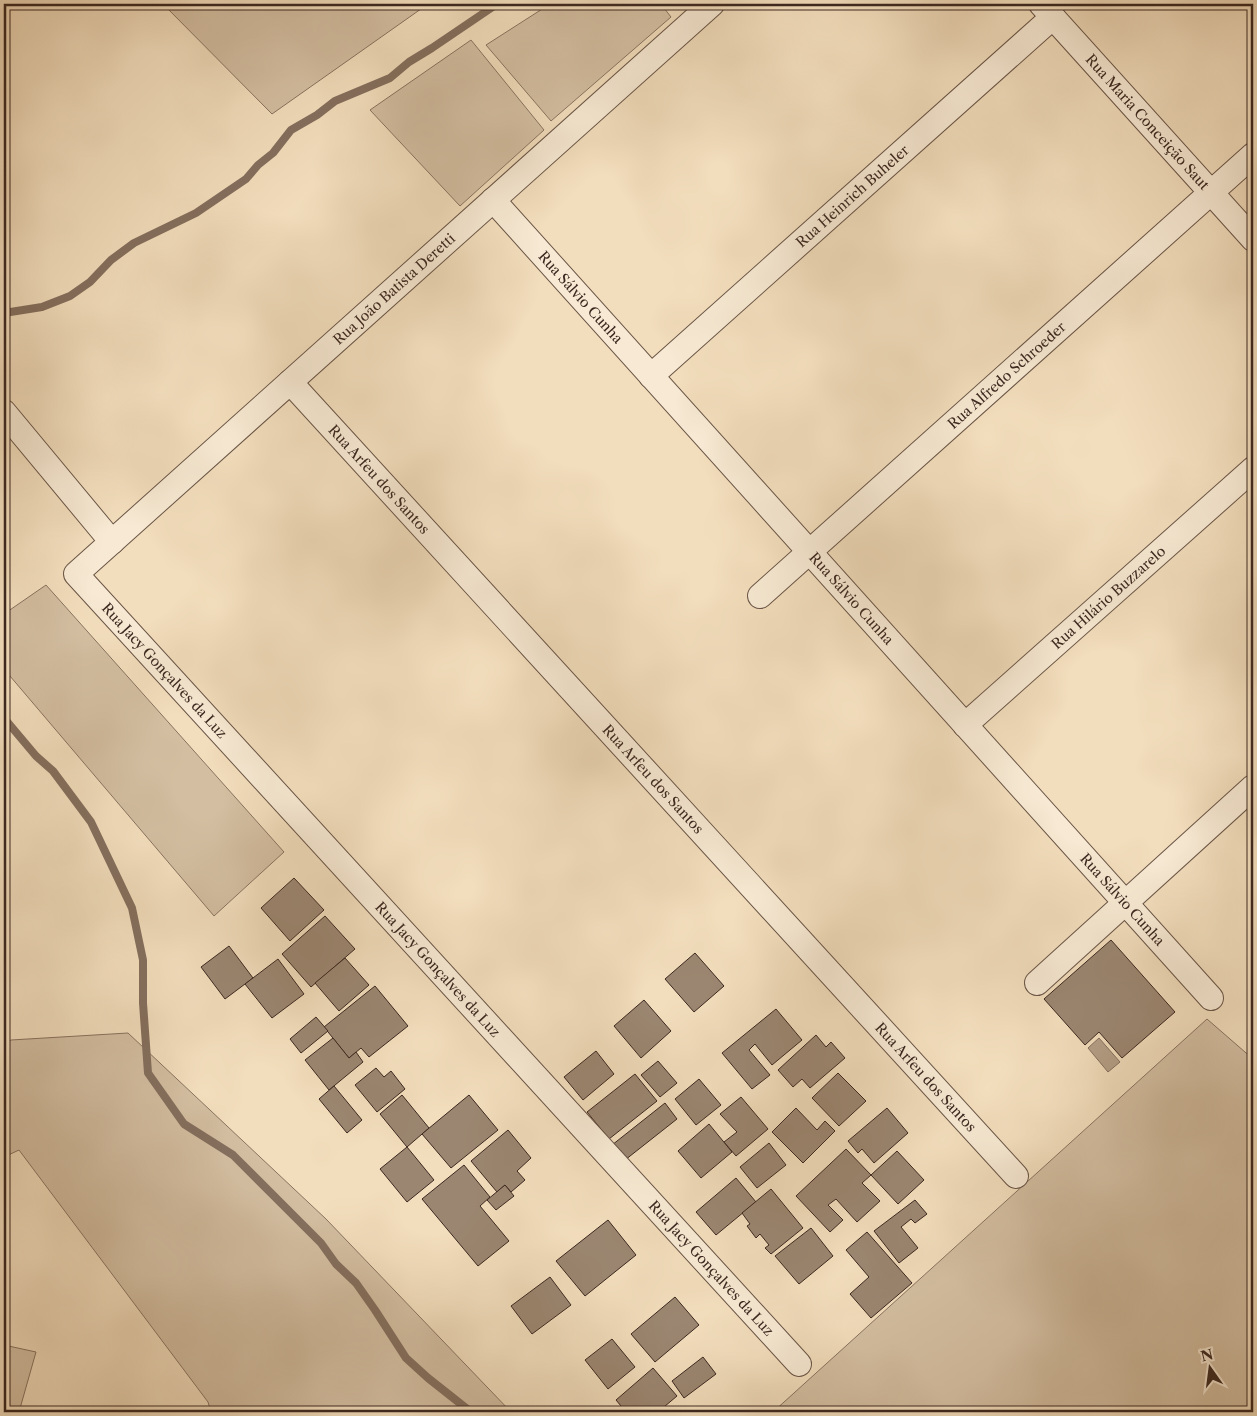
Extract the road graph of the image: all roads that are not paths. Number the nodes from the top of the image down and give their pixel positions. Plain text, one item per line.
1 (712, 4) edge
2 (1047, 10) edge
3 (1253, 155) edge
4 (1211, 192) junction
5 (493, 200) junction
6 (1253, 239) edge
7 (651, 376) junction
8 (290, 382) junction
9 (4, 412) edge
10 (1253, 469) edge
11 (112, 542) junction
12 (810, 552) junction
13 (76, 574) joint
14 (760, 596) dead end
15 (966, 726) junction
16 (1253, 787) edge
17 (1125, 903) junction
18 (1037, 983) dead end
19 (1211, 998) dead end
20 (1016, 1176) dead end
21 (799, 1364) dead end

1 - 5 street, Rua João Batista Deretti
2 - 4 street, Rua Maria Conceição Saut
2 - 7 street, Rua Heinrich Buheler
3 - 4 street, Rua Alfredo Schroeder
4 - 6 street, Rua Maria Conceição Saut
4 - 12 street, Rua Alfredo Schroeder
5 - 7 street, Rua Sálvio Cunha
5 - 8 street, Rua João Batista Deretti
7 - 12 street, Rua Sálvio Cunha
8 - 11 street, Rua João Batista Deretti
8 - 20 street, Rua Arfeu dos Santos
9 - 11 street
10 - 15 street, Rua Hilário Buzzarelo
11 - 13 street, Rua João Batista Deretti
12 - 14 street, Rua Alfredo Schroeder
12 - 15 street, Rua Sálvio Cunha
13 - 21 street, Rua Jacy Gonçalves da Luz
15 - 17 street, Rua Sálvio Cunha
16 - 17 street
17 - 18 street
17 - 19 street, Rua Sálvio Cunha

